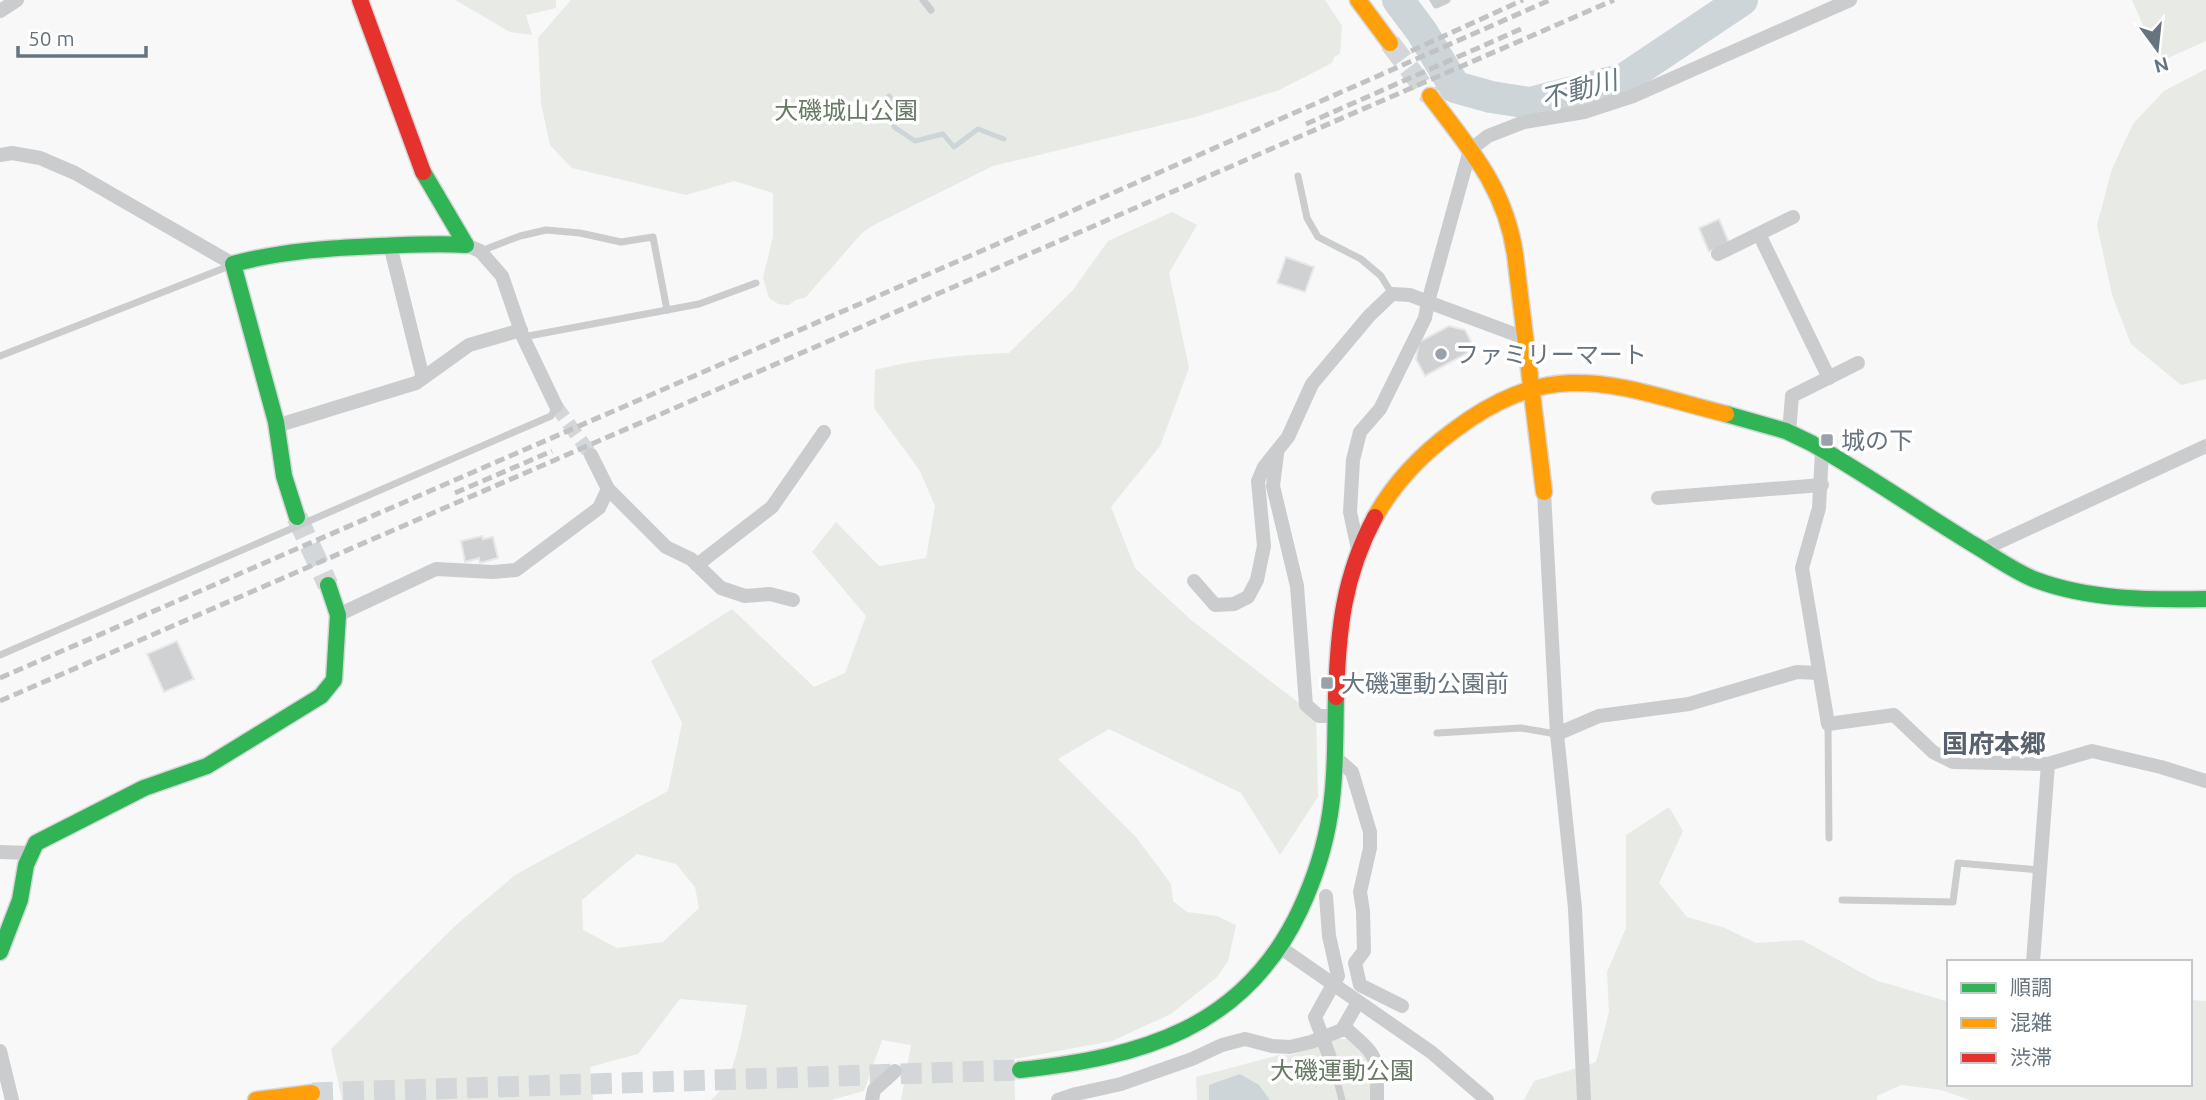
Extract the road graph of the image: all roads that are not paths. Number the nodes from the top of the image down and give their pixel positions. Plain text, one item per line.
1 (18, 0) edge
2 (360, 0) edge
3 (923, 0) edge
4 (1358, 0) edge
5 (1433, 0) edge
6 (1447, 0) edge
7 (1850, 0) edge
8 (0, 10) edge
9 (931, 10) dead end
10 (1390, 43) tunnel mouth
11 (1430, 96) tunnel mouth
12 (1470, 150) junction
13 (0, 155) edge
14 (1298, 176) dead end
15 (1793, 217) dead end
16 (1759, 234) junction
17 (390, 245) junction
18 (473, 248) junction
19 (1718, 254) dead end
20 (233, 264) junction
21 (756, 283) dead end
22 (1392, 294) junction
23 (1428, 302) junction
24 (667, 310) junction
25 (522, 334) junction
26 (1525, 338) junction
27 (0, 356) edge
28 (1858, 363) dead end
29 (423, 378) junction
30 (1829, 378) junction
31 (1532, 387) junction
32 (556, 406) joint
33 (276, 426) junction
34 (824, 432) dead end
35 (1789, 432) junction
36 (2206, 446) edge
37 (1822, 451) junction
38 (1276, 454) junction
39 (591, 455) tunnel mouth
40 (1822, 485) junction
41 (608, 489) junction
42 (1544, 492) joint
43 (1658, 498) dead end
44 (295, 522) junction
45 (1359, 549) junction
46 (1982, 550) junction
47 (697, 565) junction
48 (1194, 581) dead end
49 (328, 585) tunnel mouth
50 (2206, 599) edge
51 (793, 600) dead end
52 (338, 615) junction
53 (0, 655) edge
54 (1819, 673) junction
55 (1336, 716) junction
56 (1828, 724) junction
57 (1437, 733) dead end
58 (1557, 734) junction
59 (1334, 756) junction
60 (2048, 764) junction
61 (2206, 781) edge
62 (1829, 838) dead end
63 (0, 852) edge
64 (31, 853) junction
65 (2040, 870) junction
66 (1326, 896) dead end
67 (1842, 900) dead end
68 (1281, 948) junction
69 (0, 952) edge
70 (2033, 960) edge
71 (1333, 985) junction
72 (1358, 1002) junction
73 (1402, 1006) dead end
74 (1344, 1027) junction
75 (1323, 1036) junction
76 (0, 1051) edge
77 (1334, 1069) joint
78 (1020, 1070) tunnel mouth
79 (895, 1071) dead end
80 (312, 1093) dead end
81 (12, 1100) edge
82 (256, 1100) edge
83 (872, 1100) edge
84 (1058, 1100) edge
85 (1342, 1100) edge
86 (1377, 1100) edge
87 (1487, 1100) edge
88 (1584, 1100) edge

1 - 8 street
2 - 18 street
3 - 9 lane
4 - 10 street
5 - 6 lane
7 - 12 street
11 - 12 street
12 - 23 street
12 - 26 street
13 - 20 street
14 - 22 lane
15 - 16 street
16 - 19 street
16 - 30 street
17 - 18 street
17 - 20 street
17 - 29 street
18 - 24 lane
18 - 25 street
20 - 27 lane
20 - 33 street
21 - 24 lane
22 - 23 street
22 - 38 street
23 - 26 street
23 - 45 street
24 - 25 lane
25 - 29 street
25 - 32 street
26 - 31 street
28 - 30 street
29 - 33 street
30 - 35 street
31 - 35 street
31 - 42 street
31 - 45 street
32 - 44 lane
33 - 44 street
34 - 47 street
35 - 37 street
36 - 46 street
37 - 40 street
37 - 46 street
38 - 48 street
38 - 55 street
39 - 41 street
40 - 43 street
40 - 54 street
41 - 47 street
41 - 52 street
42 - 58 street
44 - 53 lane
45 - 55 street
46 - 50 street
47 - 51 street
49 - 52 street
52 - 64 street
54 - 56 street
54 - 58 street
55 - 59 street
56 - 60 street
56 - 62 lane
57 - 58 lane
58 - 88 street
59 - 68 street
59 - 73 street
60 - 61 street
60 - 65 street
63 - 64 street
64 - 69 street
65 - 67 lane
65 - 70 street
66 - 71 street
68 - 71 street
68 - 78 street
71 - 72 street
71 - 75 street
72 - 74 street
72 - 87 street
74 - 75 street
74 - 86 street
75 - 77 street
75 - 84 street
76 - 81 street
77 - 85 lane
79 - 83 street
80 - 82 street

